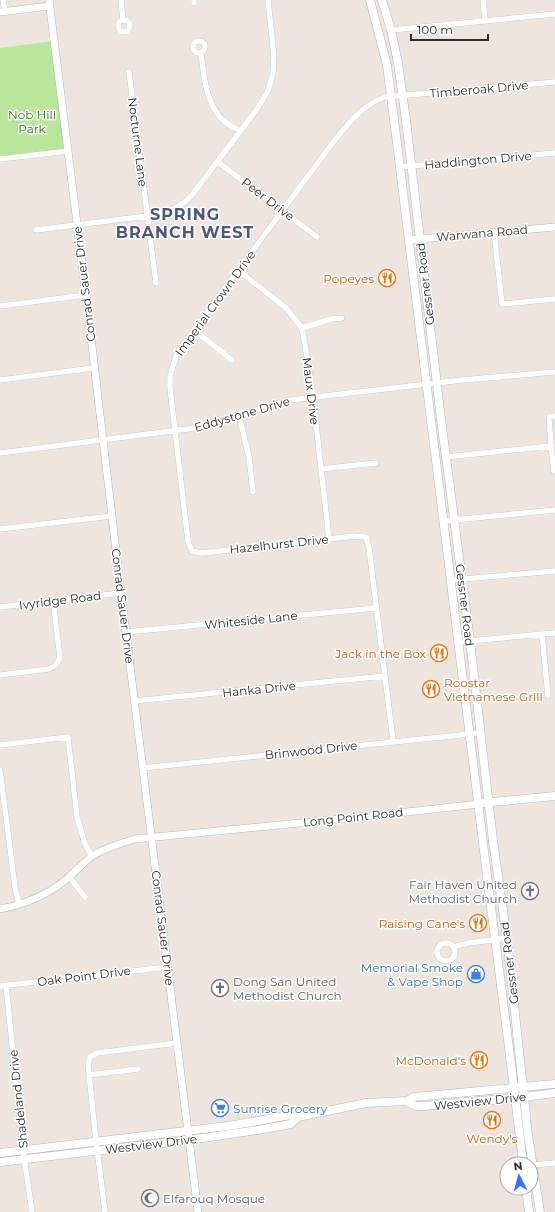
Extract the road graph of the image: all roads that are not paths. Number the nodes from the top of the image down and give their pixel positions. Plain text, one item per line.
1 (4, 0) edge
2 (121, 0) edge
3 (268, 0) edge
4 (370, 0) edge
5 (382, 0) edge
6 (483, 0) edge
7 (49, 3) edge
8 (2, 12) edge
9 (555, 14) edge
10 (123, 20) dead end
11 (485, 20) junction
12 (391, 30) junction
13 (201, 53) dead end
14 (129, 72) dead end
15 (555, 82) edge
16 (403, 96) junction
17 (391, 97) junction
18 (240, 132) junction
19 (68, 150) junction
20 (555, 153) edge
21 (0, 159) edge
22 (218, 162) junction
23 (412, 166) junction
24 (400, 167) junction
25 (283, 211) junction
26 (147, 216) junction
27 (76, 225) junction
28 (555, 227) edge
29 (36, 230) dead end
30 (494, 232) junction
31 (317, 237) dead end
32 (420, 239) junction
33 (409, 240) junction
34 (239, 271) junction
35 (156, 283) dead end
36 (86, 295) junction
37 (555, 299) edge
38 (0, 306) edge
39 (342, 318) dead end
40 (302, 328) junction
41 (194, 330) junction
42 (232, 360) dead end
43 (93, 368) junction
44 (555, 372) edge
45 (0, 380) edge
46 (438, 383) junction
47 (427, 384) junction
48 (313, 397) junction
49 (239, 416) junction
50 (555, 416) edge
51 (175, 431) junction
52 (103, 441) junction
53 (551, 446) junction
54 (0, 453) edge
55 (446, 457) junction
56 (376, 463) dead end
57 (321, 470) junction
58 (555, 471) edge
59 (253, 492) dead end
60 (555, 510) edge
61 (112, 516) junction
62 (454, 519) junction
63 (443, 521) junction
64 (0, 529) edge
65 (329, 539) junction
66 (192, 551) joint
67 (555, 571) edge
68 (451, 580) junction
69 (461, 580) junction
70 (121, 593) junction
71 (53, 601) junction
72 (0, 607) edge
73 (376, 608) junction
74 (126, 632) junction
75 (555, 633) edge
76 (542, 634) junction
77 (470, 641) junction
78 (458, 642) junction
79 (0, 675) edge
80 (385, 676) junction
81 (548, 696) dead end
82 (134, 701) junction
83 (480, 733) junction
84 (470, 734) junction
85 (393, 741) junction
86 (0, 745) edge
87 (143, 768) junction
88 (0, 770) edge
89 (555, 796) edge
90 (489, 803) junction
91 (479, 804) junction
92 (152, 837) junction
93 (92, 856) junction
94 (69, 878) junction
95 (85, 897) dead end
96 (19, 904) junction
97 (0, 909) edge
98 (507, 938) junction
99 (495, 940) junction
100 (453, 947) dead end
101 (168, 967) junction
102 (3, 986) edge
103 (514, 1005) junction
104 (503, 1006) junction
105 (177, 1043) junction
106 (516, 1067) junction
107 (138, 1068) dead end
108 (89, 1075) junction
109 (555, 1084) edge
110 (518, 1087) junction
111 (555, 1093) edge
112 (519, 1098) junction
113 (407, 1101) junction
114 (298, 1117) junction
115 (188, 1130) junction
116 (189, 1140) junction
117 (96, 1146) junction
118 (23, 1150) junction
119 (0, 1153) edge
120 (523, 1156) edge
121 (532, 1156) edge
122 (24, 1159) junction
123 (0, 1162) edge
124 (555, 1163) edge
125 (539, 1164) edge
126 (527, 1196) edge
127 (538, 1196) edge
128 (32, 1212) edge
129 (105, 1212) edge
130 (198, 1212) edge
131 (529, 1212) edge
132 (540, 1212) edge

1 - 8 street
2 - 10 street
3 - 18 street
4 - 17 main road, Gessner Road
5 - 12 main road, Gessner Road
6 - 11 street
7 - 8 street
7 - 19 street, Conrad Sauer Drive
9 - 11 street
11 - 12 street
12 - 16 main road, Gessner Road
13 - 18 street
14 - 26 street, Nocturne Lane
15 - 16 street, Timberoak Drive
16 - 17 street, Imperial Crown Drive
16 - 23 main road, Gessner Road
17 - 24 main road, Gessner Road
17 - 25 street, Imperial Crown Drive
18 - 22 street
19 - 21 street
19 - 27 street, Conrad Sauer Drive
20 - 23 street, Haddington Drive
22 - 25 street, Peer Drive
22 - 26 street
23 - 24 street, Haddington Drive
23 - 32 main road, Gessner Road
24 - 33 main road, Gessner Road
25 - 31 street, Peer Drive
25 - 34 street, Imperial Crown Drive
26 - 27 street
26 - 35 street, Nocturne Lane
27 - 29 street
27 - 36 street, Conrad Sauer Drive
28 - 30 street, Warwana Road
30 - 32 street, Warwana Road
30 - 37 street
32 - 33 street, Warwana Road
32 - 46 main road, Gessner Road
33 - 47 main road, Gessner Road
34 - 40 street, Maux Drive
34 - 41 street, Imperial Crown Drive
36 - 38 street
36 - 43 street, Conrad Sauer Drive
39 - 40 street
40 - 48 street, Maux Drive
41 - 42 street
41 - 51 street, Imperial Crown Drive
43 - 45 street
43 - 52 street, Conrad Sauer Drive
44 - 46 street, Eddystone Drive
46 - 47 street, Eddystone Drive
46 - 55 main road, Gessner Road
47 - 48 street, Eddystone Drive
47 - 63 main road, Gessner Road
48 - 49 street, Eddystone Drive
48 - 57 street, Maux Drive
49 - 51 street, Eddystone Drive
49 - 59 street
50 - 53 street
51 - 52 street, Eddystone Drive
51 - 66 street, Imperial Crown Drive
52 - 54 street, Eddystone Drive
52 - 61 street, Conrad Sauer Drive
53 - 55 street
53 - 58 street
55 - 62 main road, Gessner Road
56 - 57 street
57 - 65 street, Maux Drive
60 - 62 street
61 - 64 street
61 - 70 street, Conrad Sauer Drive
62 - 63 street
62 - 69 main road, Gessner Road
63 - 68 main road, Gessner Road
65 - 66 street, Hazelhurst Drive
65 - 73 street, Hazelhurst Drive
67 - 69 street
68 - 69 street
68 - 78 main road, Gessner Road
69 - 77 main road, Gessner Road
70 - 71 street, Ivyridge Road
70 - 74 street, Conrad Sauer Drive
71 - 72 street, Ivyridge Road
71 - 79 street
73 - 74 street, Whiteside Lane
73 - 80 street
74 - 82 street, Conrad Sauer Drive
75 - 76 street
76 - 77 street
76 - 81 street
77 - 78 street
77 - 83 main road, Gessner Road
78 - 84 main road, Gessner Road
80 - 82 street, Hanka Drive
80 - 85 street
82 - 87 street, Conrad Sauer Drive
83 - 84 street, Brinwood Drive
83 - 90 main road, Gessner Road
84 - 85 street, Brinwood Drive
84 - 91 main road, Gessner Road
85 - 87 street, Brinwood Drive
86 - 93 street
87 - 92 street, Conrad Sauer Drive
88 - 96 street
89 - 90 main road, Long Point Road
90 - 91 main road, Long Point Road
90 - 98 main road, Gessner Road
91 - 92 street, Long Point Road
91 - 99 main road, Gessner Road
92 - 93 street, Long Point Road
92 - 101 street, Conrad Sauer Drive
93 - 94 street, Long Point Road
94 - 95 street
94 - 96 street, Long Point Road
96 - 97 street, Long Point Road
98 - 99 street
98 - 103 main road, Gessner Road
99 - 100 street
99 - 104 main road, Gessner Road
101 - 102 street, Oak Point Drive
101 - 105 street, Conrad Sauer Drive
102 - 118 street, Shadeland Drive
103 - 104 main road
103 - 106 main road, Gessner Road
104 - 106 main road, Gessner Road
105 - 108 street
105 - 115 street, Conrad Sauer Drive
106 - 110 main road, Gessner Road
107 - 108 street
108 - 117 street
109 - 110 main road, Westview Drive
110 - 112 main road, Gessner Road
110 - 113 main road, Westview Drive
111 - 112 main road, Westview Drive
112 - 113 main road, Westview Drive
112 - 120 main road, Gessner Road
112 - 121 main road, Gessner Road
113 - 114 main road, Westview Drive
114 - 115 main road, Westview Drive
114 - 116 main road, Westview Drive
115 - 116 street, Conrad Sauer Drive
115 - 117 main road, Westview Drive
116 - 117 main road, Westview Drive
116 - 130 street, Conrad Sauer Drive
117 - 118 main road, Westview Drive
117 - 122 main road, Westview Drive
117 - 129 street
118 - 119 main road, Westview Drive
118 - 122 street, Shadeland Drive
122 - 123 main road, Westview Drive
122 - 128 street, Shadeland Drive
124 - 125 street
126 - 131 main road
127 - 132 main road, Gessner Road

